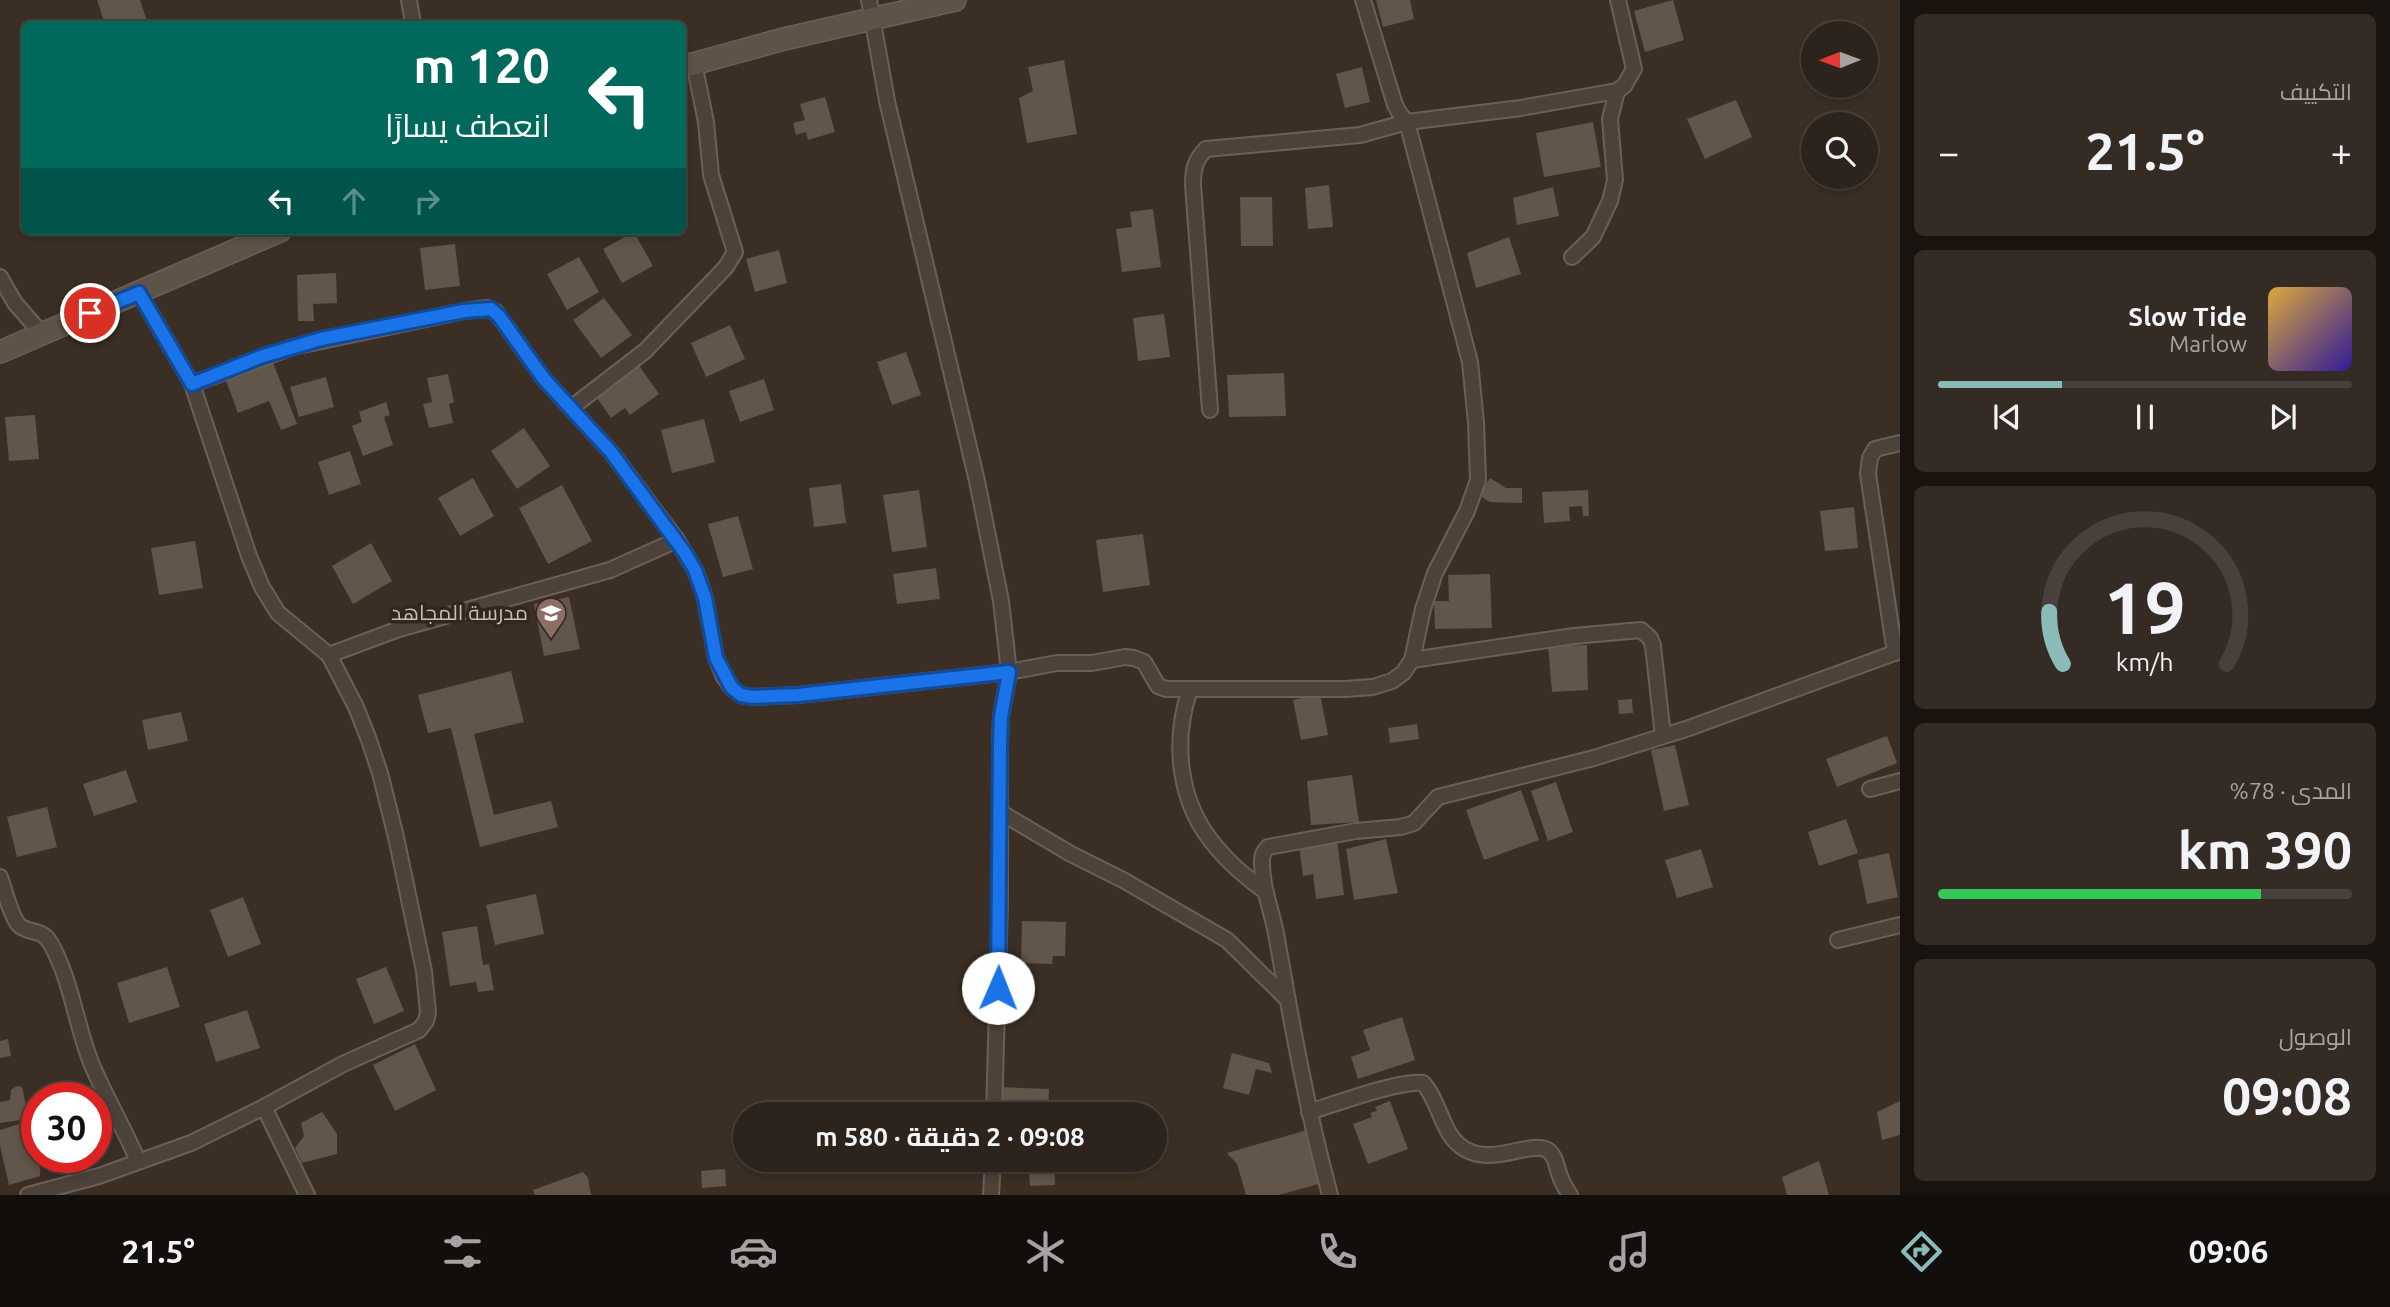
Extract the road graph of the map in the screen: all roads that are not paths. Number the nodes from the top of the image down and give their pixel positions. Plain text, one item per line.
1 (409, 0) edge
2 (955, 0) edge
3 (1363, 0) edge
4 (1618, 0) edge
5 (870, 9) edge
6 (412, 21) edge
7 (688, 65) edge
8 (1617, 92) junction
9 (1407, 122) junction
10 (271, 235) edge
11 (1572, 257) dead end
12 (0, 276) edge
13 (139, 293) junction
14 (42, 334) junction
15 (0, 352) edge
16 (192, 384) junction
17 (571, 408) junction
18 (1210, 410) dead end
19 (1900, 443) edge
20 (677, 540) junction
21 (1897, 652) edge
22 (329, 655) junction
23 (1412, 660) junction
24 (1009, 672) junction
25 (1190, 689) junction
26 (1663, 736) junction
27 (1900, 781) edge
28 (1870, 789) dead end
29 (1000, 812) junction
30 (0, 877) edge
31 (1266, 892) junction
32 (1900, 925) edge
33 (1838, 940) dead end
34 (1287, 999) junction
35 (995, 1102) edge
36 (264, 1108) junction
37 (1309, 1112) junction
38 (138, 1161) junction
39 (992, 1172) edge
40 (28, 1195) edge
41 (307, 1195) edge
42 (991, 1195) edge
43 (1330, 1195) edge
44 (1570, 1195) edge

1 - 6 street
2 - 5 main road
3 - 9 street
4 - 8 street
5 - 7 main road
5 - 24 street
7 - 17 street
8 - 9 street
8 - 11 street
9 - 18 street
9 - 23 street
10 - 13 main road
12 - 14 street
13 - 14 main road
13 - 16 street
14 - 15 main road
16 - 17 street
16 - 22 street
17 - 20 street
19 - 21 street
20 - 22 street
20 - 24 street
21 - 26 street
22 - 36 street
23 - 25 street
23 - 26 street
24 - 25 street
24 - 29 street
25 - 31 street
26 - 31 street
27 - 28 street
29 - 34 street
29 - 35 street
30 - 38 street
31 - 34 street
32 - 33 street
34 - 37 street
36 - 38 street
36 - 41 street
37 - 43 street
37 - 44 street
38 - 40 street
39 - 42 street

